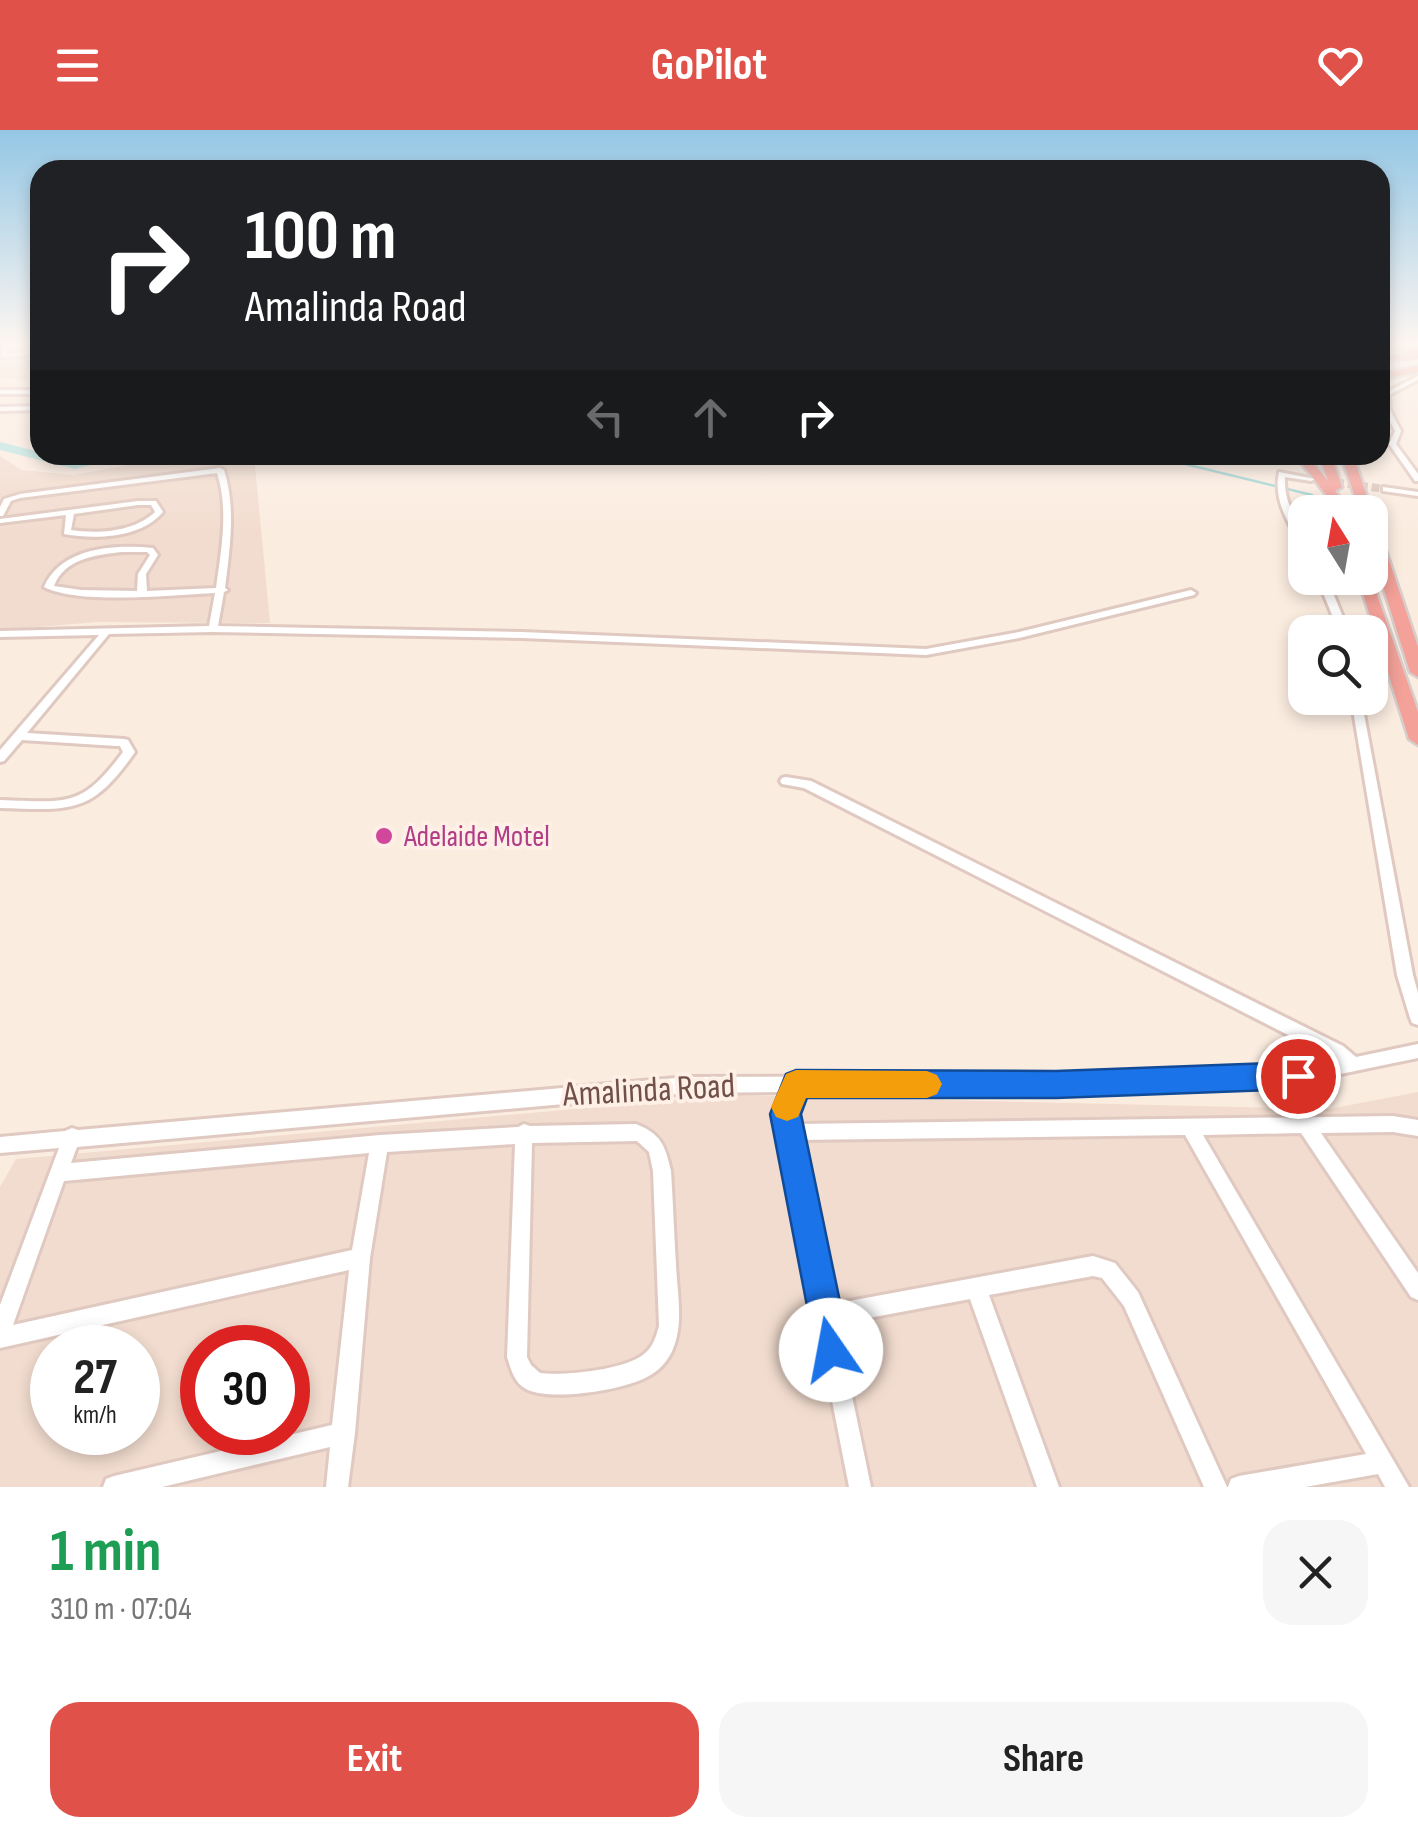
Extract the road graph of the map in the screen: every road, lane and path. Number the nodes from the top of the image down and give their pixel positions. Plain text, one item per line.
1 (1390, 406) edge
2 (30, 408) edge
3 (0, 409) edge
4 (1309, 465) edge
5 (1328, 465) edge
6 (1350, 465) edge
7 (1311, 479) tunnel mouth
8 (1418, 479) edge
9 (1386, 489) tunnel mouth
10 (1418, 494) edge
11 (1332, 495) edge
12 (1338, 495) edge
13 (1360, 495) edge
14 (1288, 507) edge
15 (70, 512) junction
16 (0, 517) edge
17 (1388, 580) edge
18 (223, 590) junction
19 (142, 592) junction
20 (1191, 593) dead end
21 (1371, 595) edge
22 (213, 629) junction
23 (107, 631) junction
24 (0, 634) edge
25 (1418, 672) edge
26 (1359, 715) edge
27 (18, 736) junction
28 (1418, 739) edge
29 (0, 758) edge
30 (786, 781) dead end
31 (0, 804) edge
32 (1418, 1018) edge
33 (1418, 1051) edge
34 (1354, 1065) junction
35 (796, 1084) junction
36 (1190, 1128) junction
37 (1307, 1128) junction
38 (1418, 1128) edge
39 (524, 1132) junction
40 (788, 1132) junction
41 (72, 1136) junction
42 (380, 1143) junction
43 (0, 1144) edge
44 (60, 1173) junction
45 (360, 1258) junction
46 (976, 1288) junction
47 (1418, 1290) edge
48 (824, 1316) junction
49 (0, 1334) edge
50 (344, 1433) junction
51 (1384, 1462) junction
52 (859, 1486) edge
53 (114, 1487) edge
54 (337, 1487) edge
55 (1048, 1487) edge
56 (1216, 1487) edge
57 (1239, 1487) edge
58 (1398, 1487) edge

1 - 8 street
2 - 3 street
4 - 11 highway
5 - 12 highway
6 - 13 highway
7 - 14 street
9 - 10 street
15 - 15 street
15 - 16 street
16 - 18 street
17 - 25 highway
18 - 19 street
18 - 22 street
19 - 19 street
20 - 22 street
21 - 28 highway
22 - 23 street
23 - 24 street
23 - 27 street
26 - 32 street
27 - 29 street
27 - 31 street
30 - 34 street
33 - 34 street, Amalinda Road
34 - 35 street, Amalinda Road
35 - 40 street
35 - 41 street, Amalinda Road
36 - 37 street
36 - 40 street
36 - 51 street
37 - 38 street
37 - 47 street
39 - 39 street
39 - 42 street
40 - 48 street
41 - 43 street, Amalinda Road
41 - 44 street
42 - 44 street
42 - 45 street
44 - 49 street
45 - 49 street
45 - 50 street
46 - 48 street
46 - 55 street
46 - 56 street
48 - 52 street
50 - 53 street
50 - 54 street
51 - 57 street
51 - 58 street

